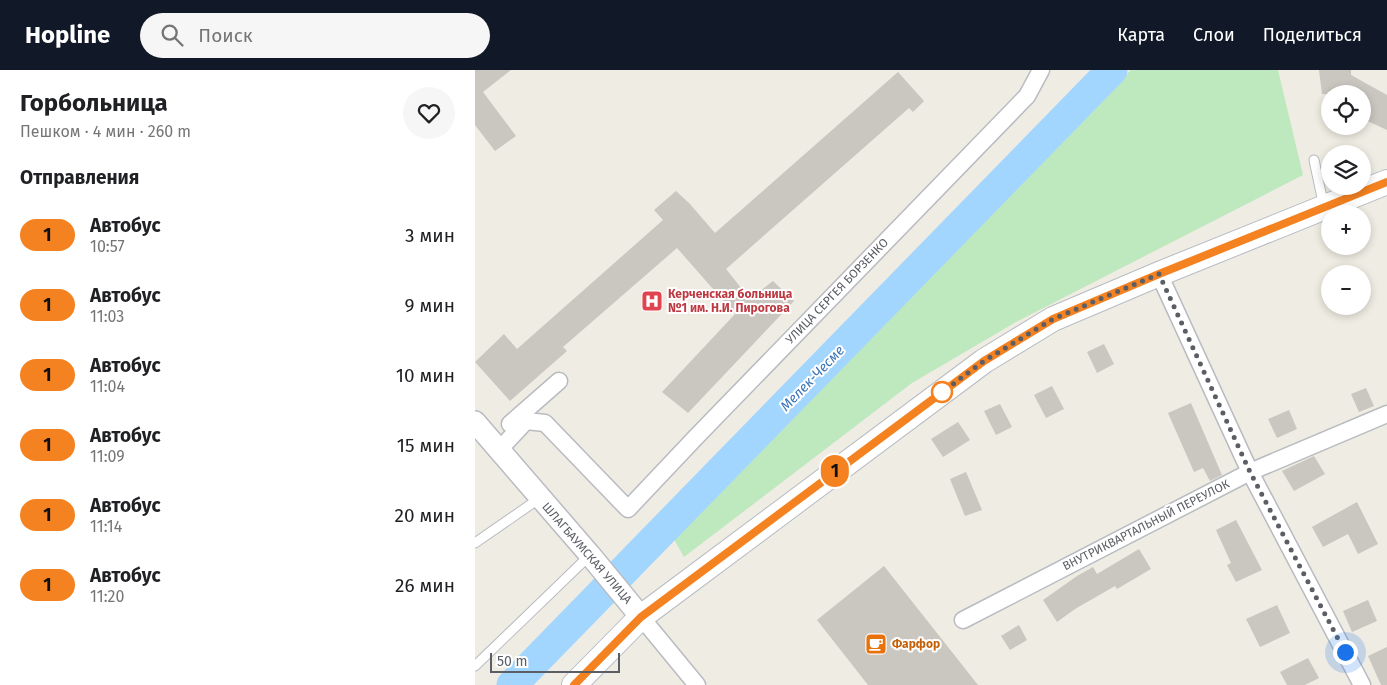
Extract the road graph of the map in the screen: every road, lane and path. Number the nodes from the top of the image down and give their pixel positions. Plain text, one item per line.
1 (1041, 70) edge
2 (1314, 160) dead end
3 (1387, 182) edge
4 (1335, 205) joint
5 (1321, 210) edge
6 (1159, 274) junction
7 (559, 381) dead end
8 (1387, 414) edge
9 (523, 418) junction
10 (475, 422) edge
11 (495, 446) junction
12 (1250, 472) junction
13 (540, 498) junction
14 (475, 543) edge
15 (594, 559) junction
16 (635, 610) junction
17 (963, 620) dead end
18 (475, 666) edge
19 (574, 685) edge
20 (697, 685) edge
21 (1362, 685) edge

1 - 9 street, УЛИЦА СЕРГЕЯ БОРЗЕНКО
2 - 4 lane
3 - 4 main road
5 - 6 main road
6 - 12 street
6 - 16 main road
7 - 9 street
8 - 12 street, ВНУТРИКВАРТАЛЬНЫЙ ПЕРЕУЛОК
9 - 11 street
10 - 11 street, ШЛАГБАУМСКАЯ УЛИЦА
11 - 13 street, ШЛАГБАУМСКАЯ УЛИЦА
12 - 17 street, ВНУТРИКВАРТАЛЬНЫЙ ПЕРЕУЛОК
12 - 21 street
13 - 14 lane
13 - 15 street, ШЛАГБАУМСКАЯ УЛИЦА
15 - 16 street, ШЛАГБАУМСКАЯ УЛИЦА
15 - 18 lane
16 - 19 main road
16 - 20 street, ШЛАГБАУМСКАЯ УЛИЦА

